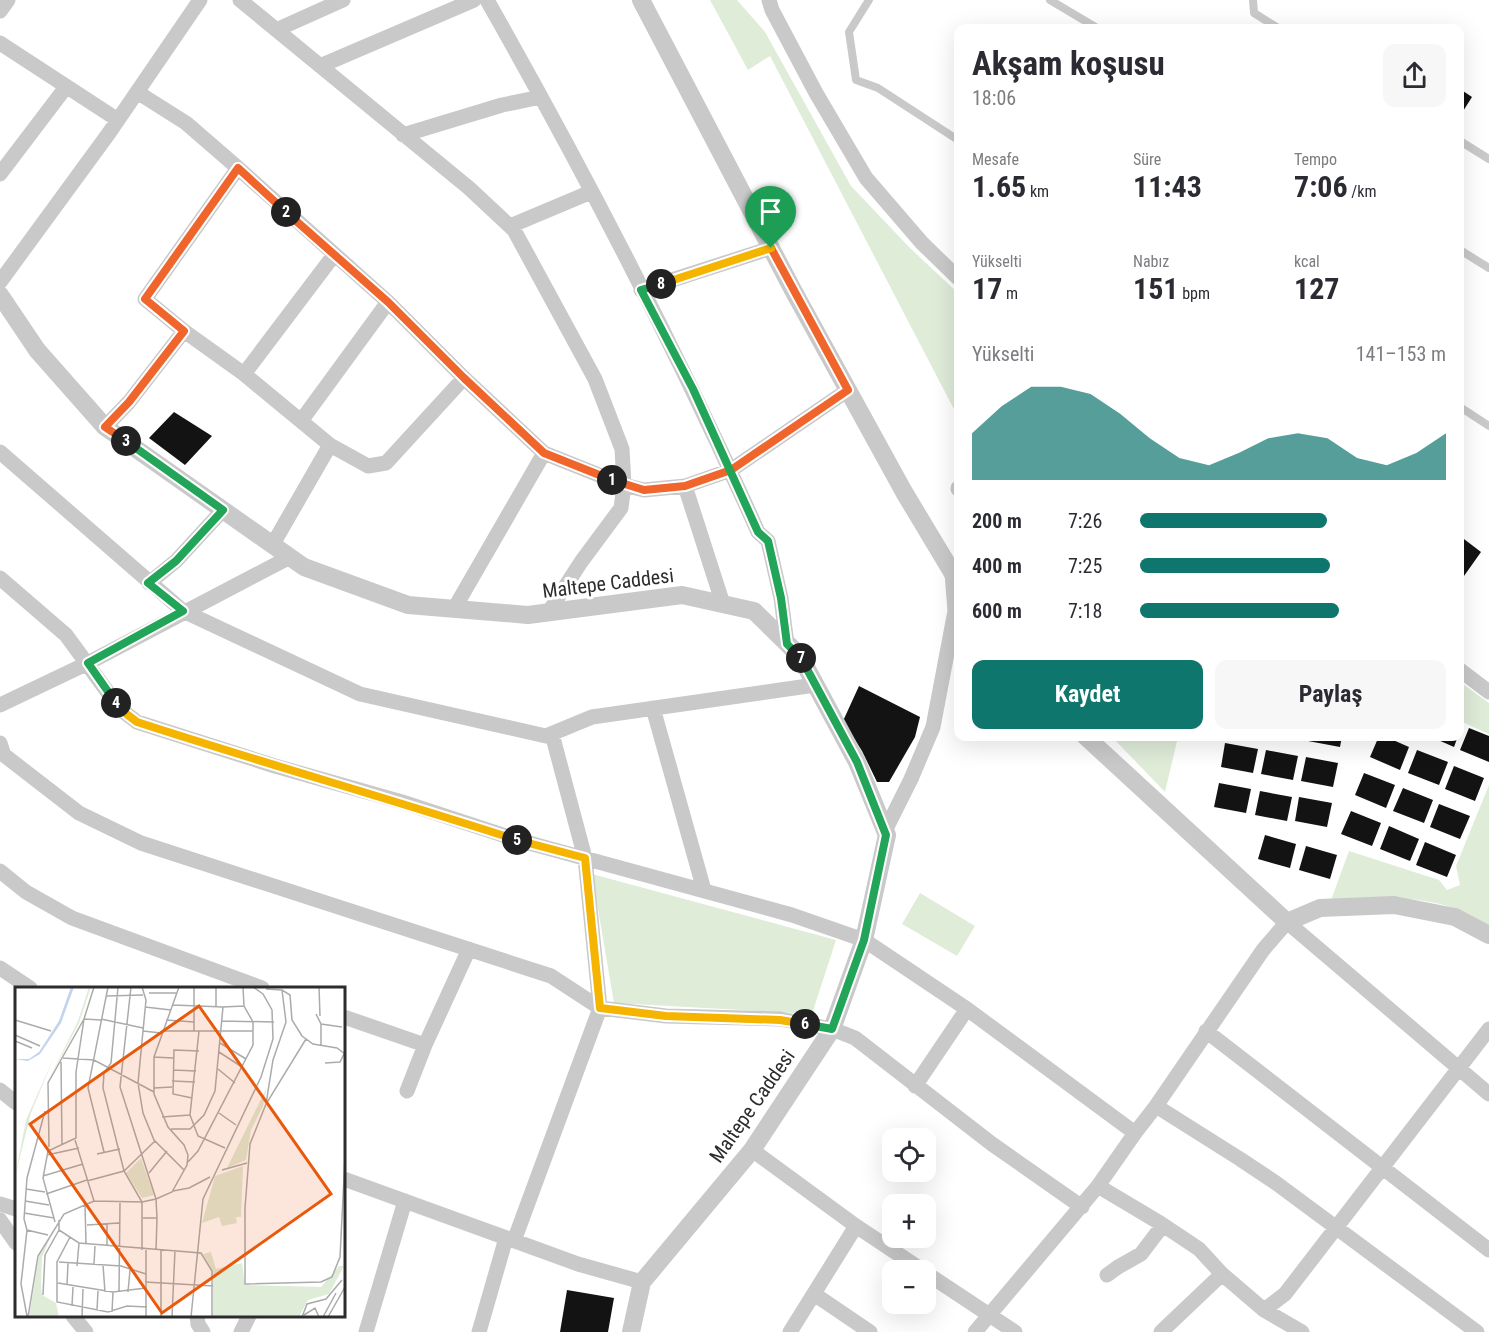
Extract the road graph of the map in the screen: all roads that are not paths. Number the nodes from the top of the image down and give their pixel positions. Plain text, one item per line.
1 (8, 0) edge
2 (200, 0) edge
3 (240, 0) edge
4 (343, 0) edge
5 (474, 0) edge
6 (487, 0) edge
7 (641, 0) edge
8 (869, 0) edge
9 (1050, 0) edge
10 (1252, 0) edge
11 (767, 3) edge
12 (0, 11) edge
13 (1090, 24) edge
14 (1272, 24) edge
15 (276, 30) junction
16 (0, 43) edge
17 (320, 66) junction
18 (66, 87) junction
19 (137, 92) junction
20 (541, 97) junction
21 (118, 120) junction
22 (403, 135) junction
23 (954, 137) edge
24 (1464, 143) edge
25 (1489, 159) edge
26 (238, 168) junction
27 (0, 174) edge
28 (591, 192) junction
29 (510, 226) junction
30 (771, 248) junction
31 (1464, 252) edge
32 (334, 255) junction
33 (1489, 268) edge
34 (954, 274) edge
35 (0, 282) edge
36 (641, 290) junction
37 (2, 302) edge
38 (388, 302) junction
39 (184, 331) junction
40 (244, 374) junction
41 (464, 378) junction
42 (848, 390) junction
43 (1464, 410) edge
44 (301, 421) junction
45 (1489, 426) edge
46 (105, 427) junction
47 (330, 445) junction
48 (0, 452) edge
49 (544, 453) junction
50 (731, 470) junction
51 (624, 485) junction
52 (685, 486) junction
53 (223, 510) junction
54 (273, 544) junction
55 (290, 557) junction
56 (954, 576) edge
57 (0, 578) edge
58 (148, 583) junction
59 (723, 604) junction
60 (454, 609) junction
61 (183, 611) junction
62 (548, 613) junction
63 (954, 616) edge
64 (787, 644) junction
65 (88, 663) junction
66 (1464, 673) edge
67 (815, 685) junction
68 (1489, 692) edge
69 (0, 705) edge
70 (653, 708) junction
71 (552, 734) junction
72 (1090, 741) edge
73 (0, 743) edge
74 (885, 831) junction
75 (585, 858) junction
76 (0, 871) edge
77 (704, 890) junction
78 (1287, 922) junction
79 (1489, 935) edge
80 (864, 940) junction
81 (469, 949) junction
82 (0, 968) edge
83 (28, 987) edge
84 (259, 987) edge
85 (600, 1008) junction
86 (967, 1009) junction
87 (345, 1017) edge
88 (832, 1029) junction
89 (1489, 1029) edge
90 (1206, 1031) junction
91 (425, 1045) junction
92 (1458, 1069) junction
93 (915, 1086) junction
94 (0, 1090) edge
95 (407, 1091) dead end
96 (1489, 1094) edge
97 (15, 1102) edge
98 (1156, 1106) junction
99 (1135, 1133) junction
100 (752, 1150) junction
101 (1384, 1168) junction
102 (345, 1179) edge
103 (1098, 1186) junction
104 (405, 1202) junction
105 (0, 1204) edge
106 (1082, 1207) junction
107 (15, 1209) edge
108 (0, 1220) edge
109 (1163, 1225) junction
110 (856, 1227) junction
111 (1335, 1227) junction
112 (510, 1239) junction
113 (15, 1242) edge
114 (1489, 1250) edge
115 (906, 1260) edge
116 (1222, 1274) junction
117 (1107, 1275) dead end
118 (936, 1280) edge
119 (642, 1282) junction
120 (814, 1294) junction
121 (1264, 1310) junction
122 (989, 1315) junction
123 (74, 1317) edge
124 (248, 1317) edge
125 (86, 1332) edge
126 (241, 1332) edge
127 (366, 1332) edge
128 (479, 1332) edge
129 (631, 1332) edge
130 (790, 1332) edge
131 (870, 1332) edge
132 (975, 1332) edge
133 (1015, 1332) edge
134 (1161, 1332) edge
135 (1300, 1332) edge
136 (1477, 1332) edge

1 - 12 street
2 - 19 street
3 - 15 street
4 - 15 street
5 - 17 street
6 - 20 street
7 - 30 street
8 - 23 lane
9 - 13 lane
10 - 14 lane
11 - 34 street
15 - 17 street
16 - 18 street
17 - 22 street
18 - 21 street
18 - 27 street
19 - 21 street
19 - 26 street
20 - 22 street
20 - 28 street
21 - 35 street
22 - 29 street
24 - 25 lane
26 - 32 street
26 - 39 street
28 - 29 street
28 - 36 street
29 - 51 street
30 - 36 street
30 - 42 street
31 - 33 lane
32 - 38 street
32 - 40 street
36 - 50 street
37 - 46 street, Maltepe Caddesi
38 - 41 street
38 - 44 street
39 - 40 street
39 - 46 street
40 - 44 street
41 - 47 street
41 - 49 street
42 - 50 street
42 - 56 street
43 - 45 lane
44 - 47 street
46 - 53 street, Maltepe Caddesi
47 - 54 street
48 - 58 street
49 - 51 street
49 - 60 street
50 - 52 street
50 - 64 street
51 - 52 street
51 - 62 street
52 - 59 street
53 - 54 street, Maltepe Caddesi
53 - 58 street
54 - 55 street, Maltepe Caddesi
55 - 60 street, Maltepe Caddesi
55 - 61 street
57 - 65 street
58 - 61 street
59 - 62 street, Maltepe Caddesi
59 - 64 street, Maltepe Caddesi
60 - 62 street, Maltepe Caddesi
61 - 65 street
61 - 71 street
63 - 74 street
64 - 67 street, Maltepe Caddesi
65 - 69 street
65 - 75 street
66 - 68 street
67 - 70 street
67 - 74 street, Maltepe Caddesi
70 - 71 street
70 - 77 street
71 - 75 street
72 - 78 street
73 - 81 street
74 - 80 street, Maltepe Caddesi
75 - 77 street
75 - 85 street
76 - 84 street
77 - 80 street
78 - 79 street
78 - 90 street
78 - 92 street
80 - 86 street
80 - 88 street, Maltepe Caddesi
81 - 85 street
81 - 91 street
82 - 83 street
85 - 88 street
85 - 112 street
86 - 93 street
86 - 99 street
87 - 91 street
88 - 93 street
88 - 100 street, Maltepe Caddesi
89 - 92 street
90 - 98 street
90 - 101 street
91 - 95 street
92 - 96 street
92 - 101 street
93 - 106 street
94 - 97 street
98 - 99 street
98 - 111 street
99 - 103 street
100 - 110 street
100 - 119 street, Maltepe Caddesi
101 - 111 street
101 - 114 street
102 - 104 street
103 - 106 street
103 - 109 street
104 - 112 street
104 - 127 street
105 - 107 street
106 - 122 street
108 - 113 street
109 - 116 street
109 - 117 street
110 - 115 street
110 - 120 street
111 - 121 street
111 - 136 street
112 - 119 street
112 - 128 street
116 - 121 street
116 - 134 street
118 - 122 street
119 - 129 street, Maltepe Caddesi
120 - 130 street
120 - 131 street
121 - 135 street
122 - 132 street
122 - 133 street
123 - 125 street
124 - 126 street

